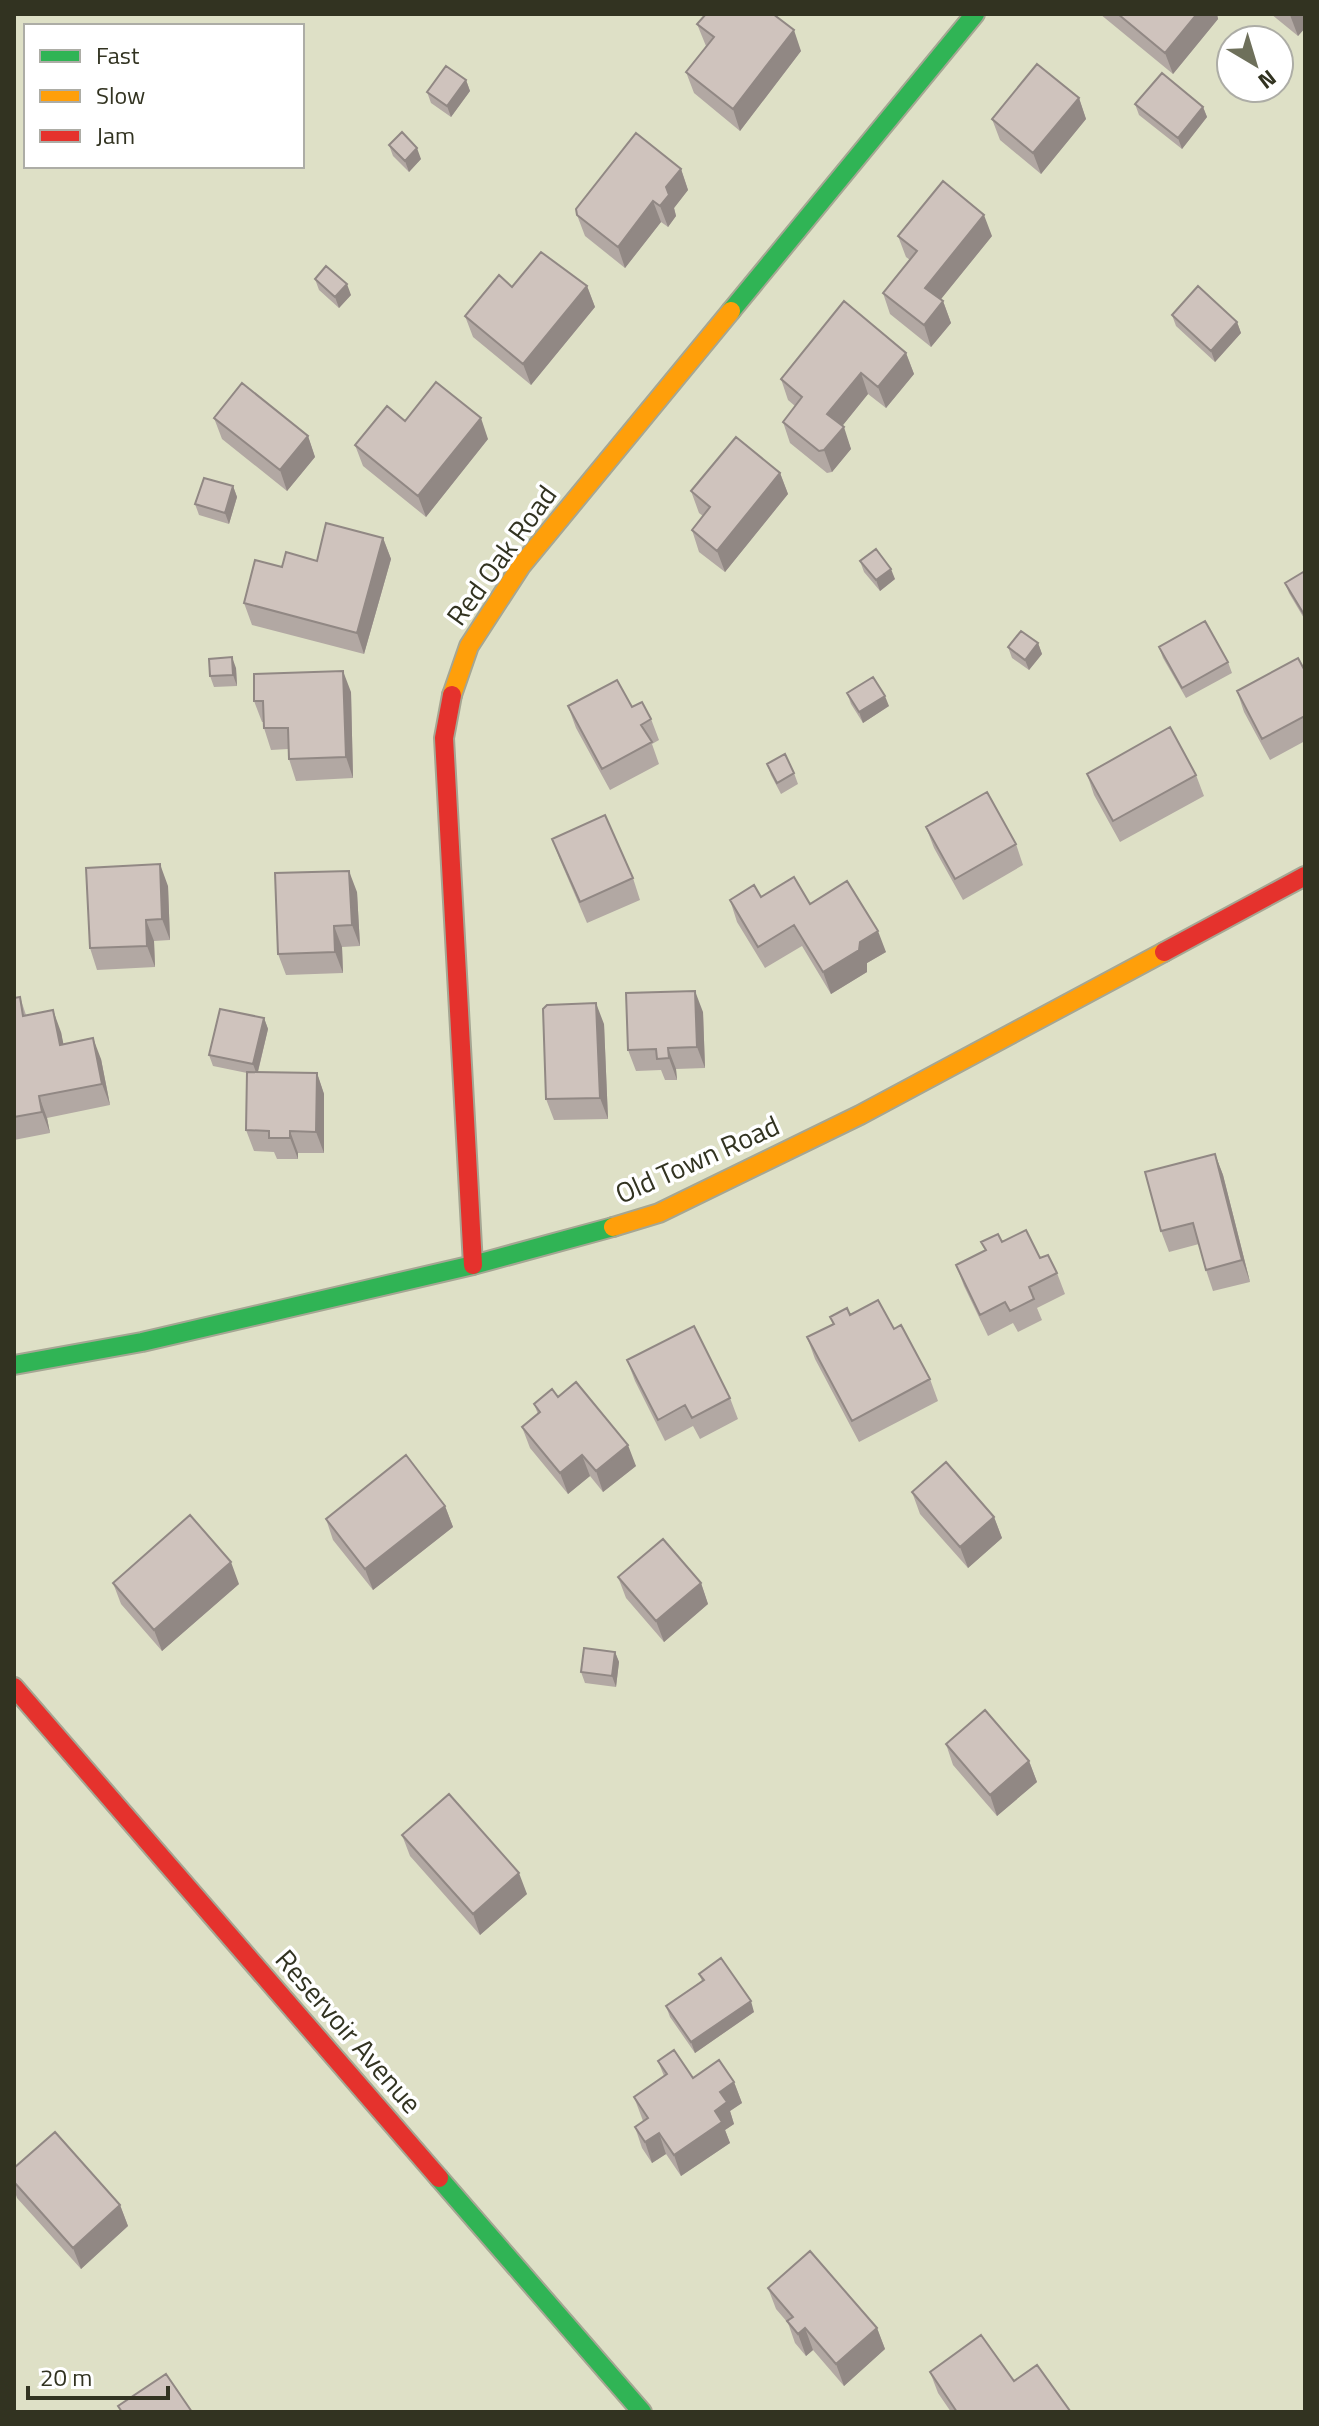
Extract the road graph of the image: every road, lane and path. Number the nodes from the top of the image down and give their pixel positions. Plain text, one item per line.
1 (975, 14) edge
2 (1305, 876) edge
3 (473, 1265) junction
4 (14, 1365) edge
5 (14, 1687) edge
6 (642, 2412) edge

1 - 3 main road, Red Oak Road
2 - 3 main road, Old Town Road
3 - 4 main road, Old Town Road
5 - 6 main road, Reservoir Avenue

